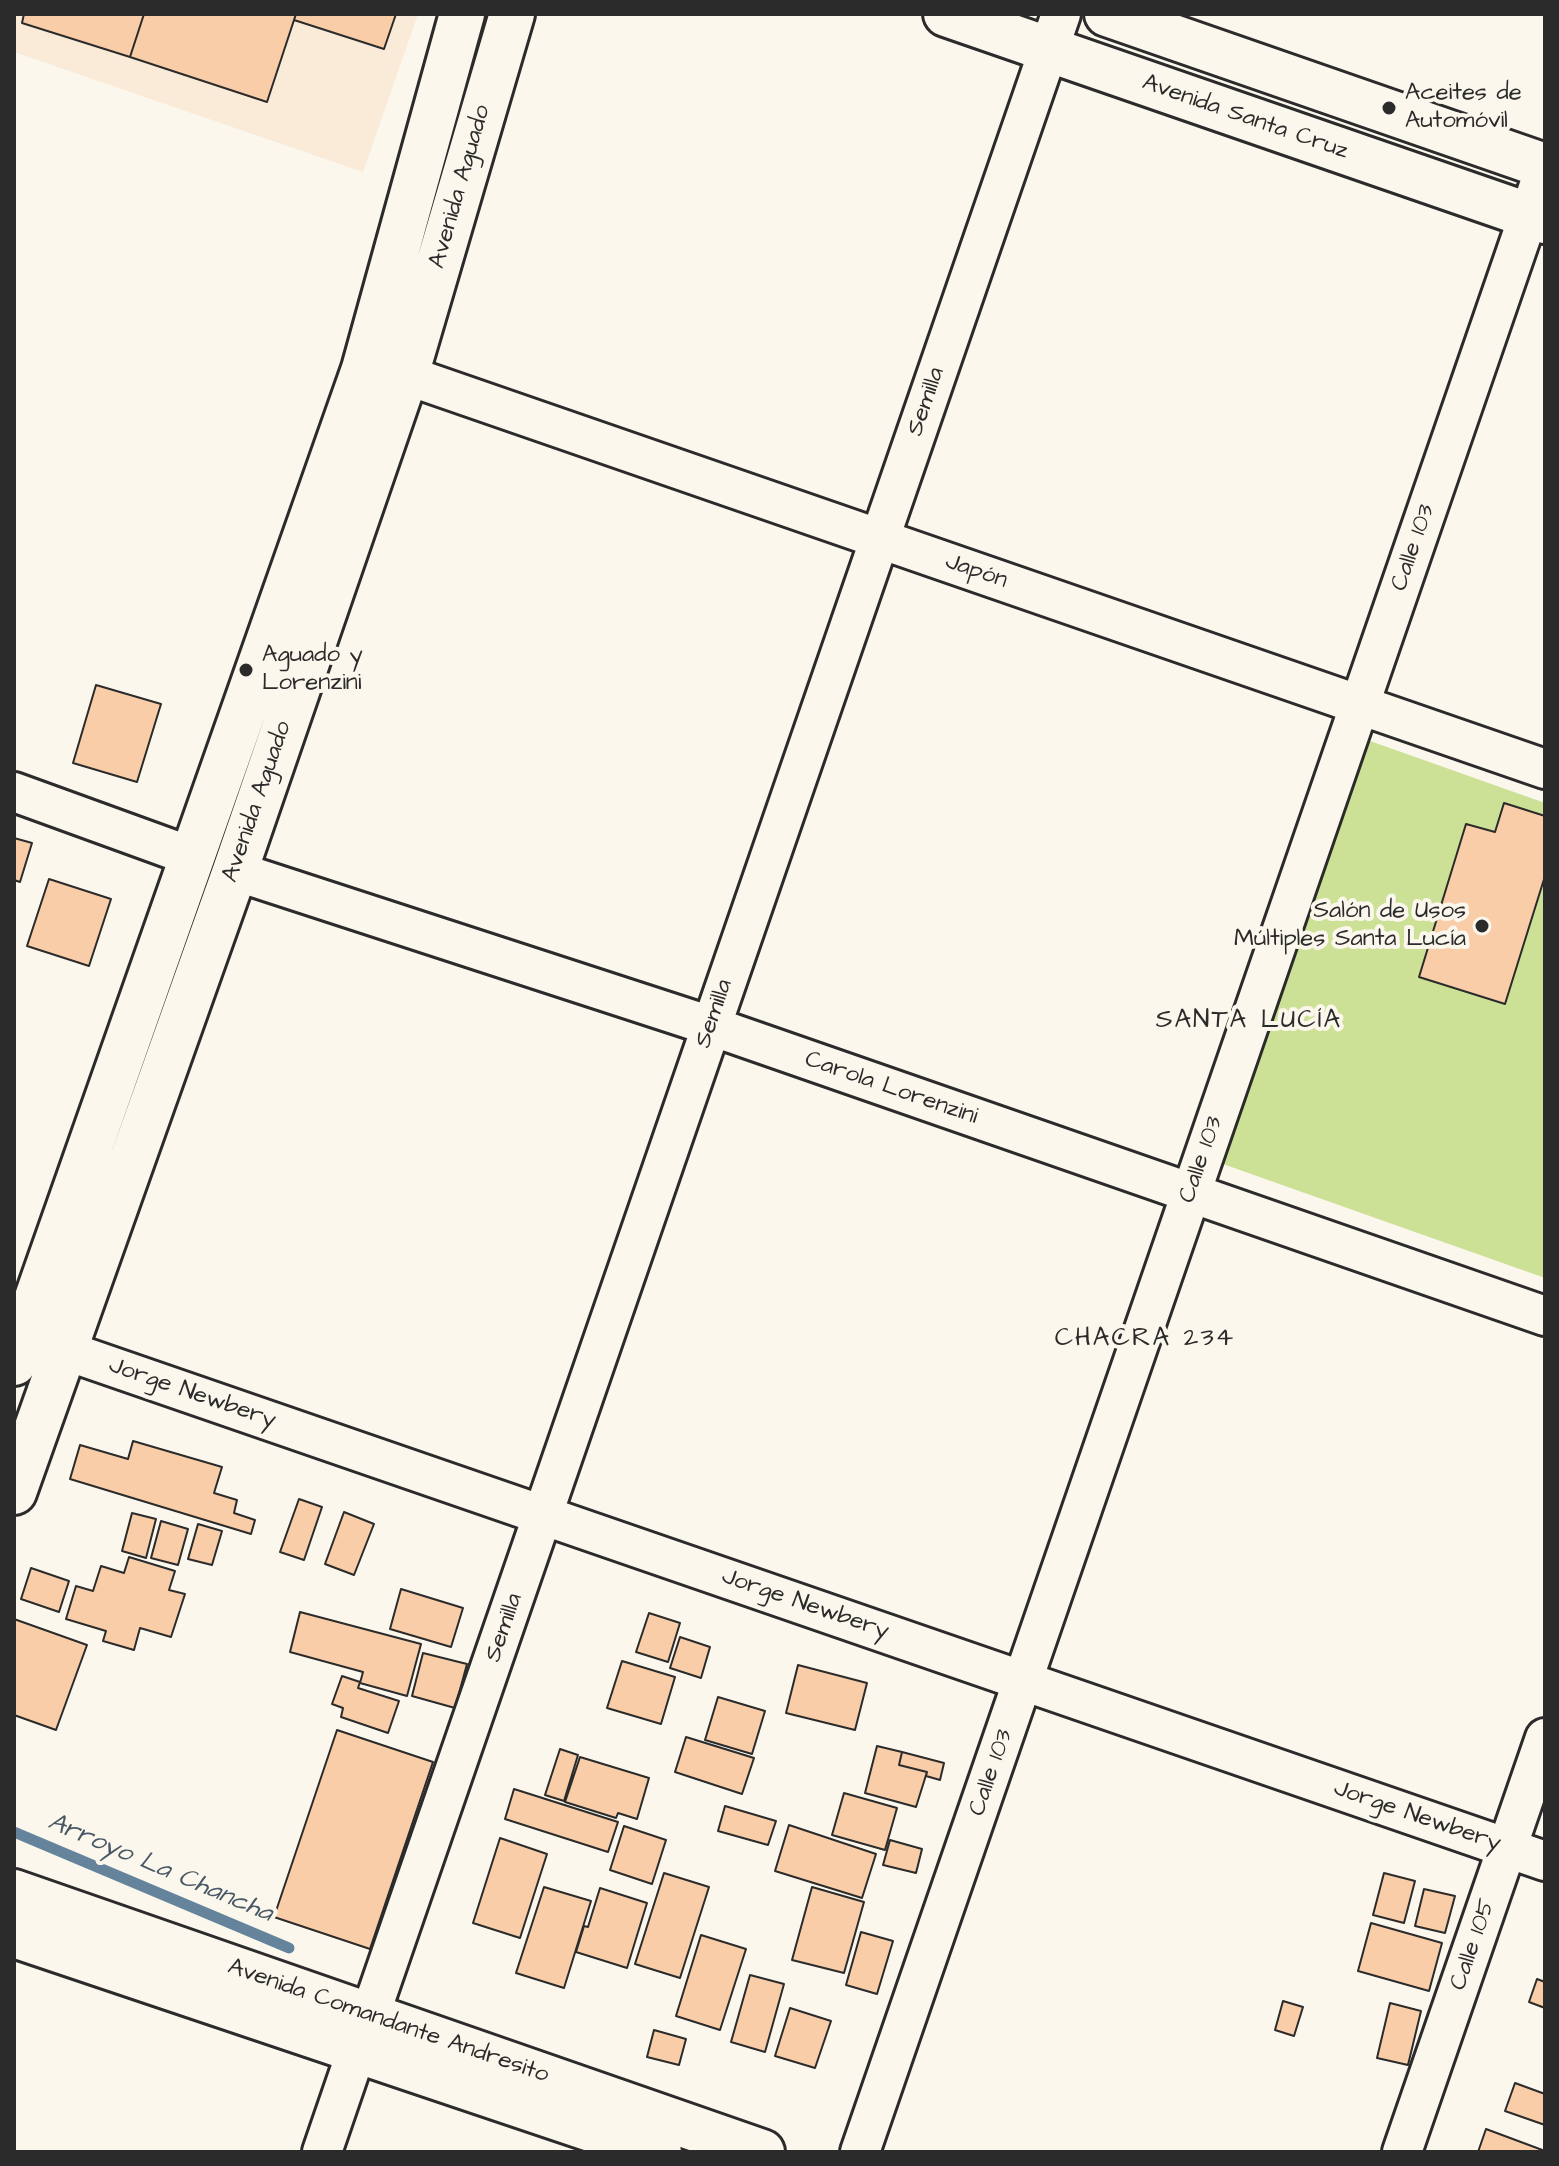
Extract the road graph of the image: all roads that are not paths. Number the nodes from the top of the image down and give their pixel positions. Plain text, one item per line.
1 (462, 14) edge
2 (512, 14) edge
3 (946, 14) edge
4 (1107, 14) edge
5 (1055, 32) edge
6 (1545, 167) edge
7 (1537, 218) edge
8 (406, 375) junction
9 (879, 538) junction
10 (1360, 705) junction
11 (1545, 769) edge
12 (14, 792) edge
13 (193, 857) junction
14 (235, 871) junction
15 (711, 1026) junction
16 (1191, 1193) junction
17 (1545, 1316) edge
18 (64, 1350) junction
19 (14, 1363) edge
20 (14, 1492) edge
21 (545, 1515) junction
22 (1024, 1681) junction
23 (1545, 1738) edge
24 (1508, 1848) junction
25 (1545, 1861) edge
26 (14, 1892) edge
27 (14, 1935) edge
28 (364, 2033) junction
29 (322, 2152) edge
30 (659, 2152) edge
31 (762, 2152) edge
32 (860, 2152) edge
33 (1402, 2152) edge

1 - 13 main road, Avenida Aguado
2 - 8 main road, Avenida Aguado
3 - 5 main road, Avenida Santa Cruz
4 - 6 main road
5 - 7 main road, Avenida Santa Cruz
5 - 9 street, Semilla
6 - 7 street, Calle 103
7 - 10 street, Calle 103
8 - 9 street, Japón
8 - 14 main road, Avenida Aguado
9 - 10 street, Japón
9 - 15 street, Semilla
10 - 11 street, Japón
10 - 16 street, Calle 103
12 - 13 street
13 - 19 main road, Avenida Aguado
14 - 15 street, Carola Lorenzini
14 - 18 main road, Avenida Aguado
15 - 16 street, Carola Lorenzini
15 - 21 street, Semilla
16 - 17 street, Carola Lorenzini
16 - 22 street, Calle 103
18 - 20 main road, Avenida Aguado
18 - 21 street, Jorge Newbery
21 - 22 street, Jorge Newbery
21 - 28 street, Semilla
22 - 24 street, Jorge Newbery
22 - 32 street, Calle 103
23 - 24 street, Calle 105
24 - 25 street, Jorge Newbery
24 - 33 street, Calle 105
26 - 28 main road, Avenida Comandante Andresito
27 - 28 main road, Avenida Comandante Andresito
28 - 29 street, Semilla
28 - 30 main road, Avenida Comandante Andresito
28 - 31 main road, Avenida Comandante Andresito

